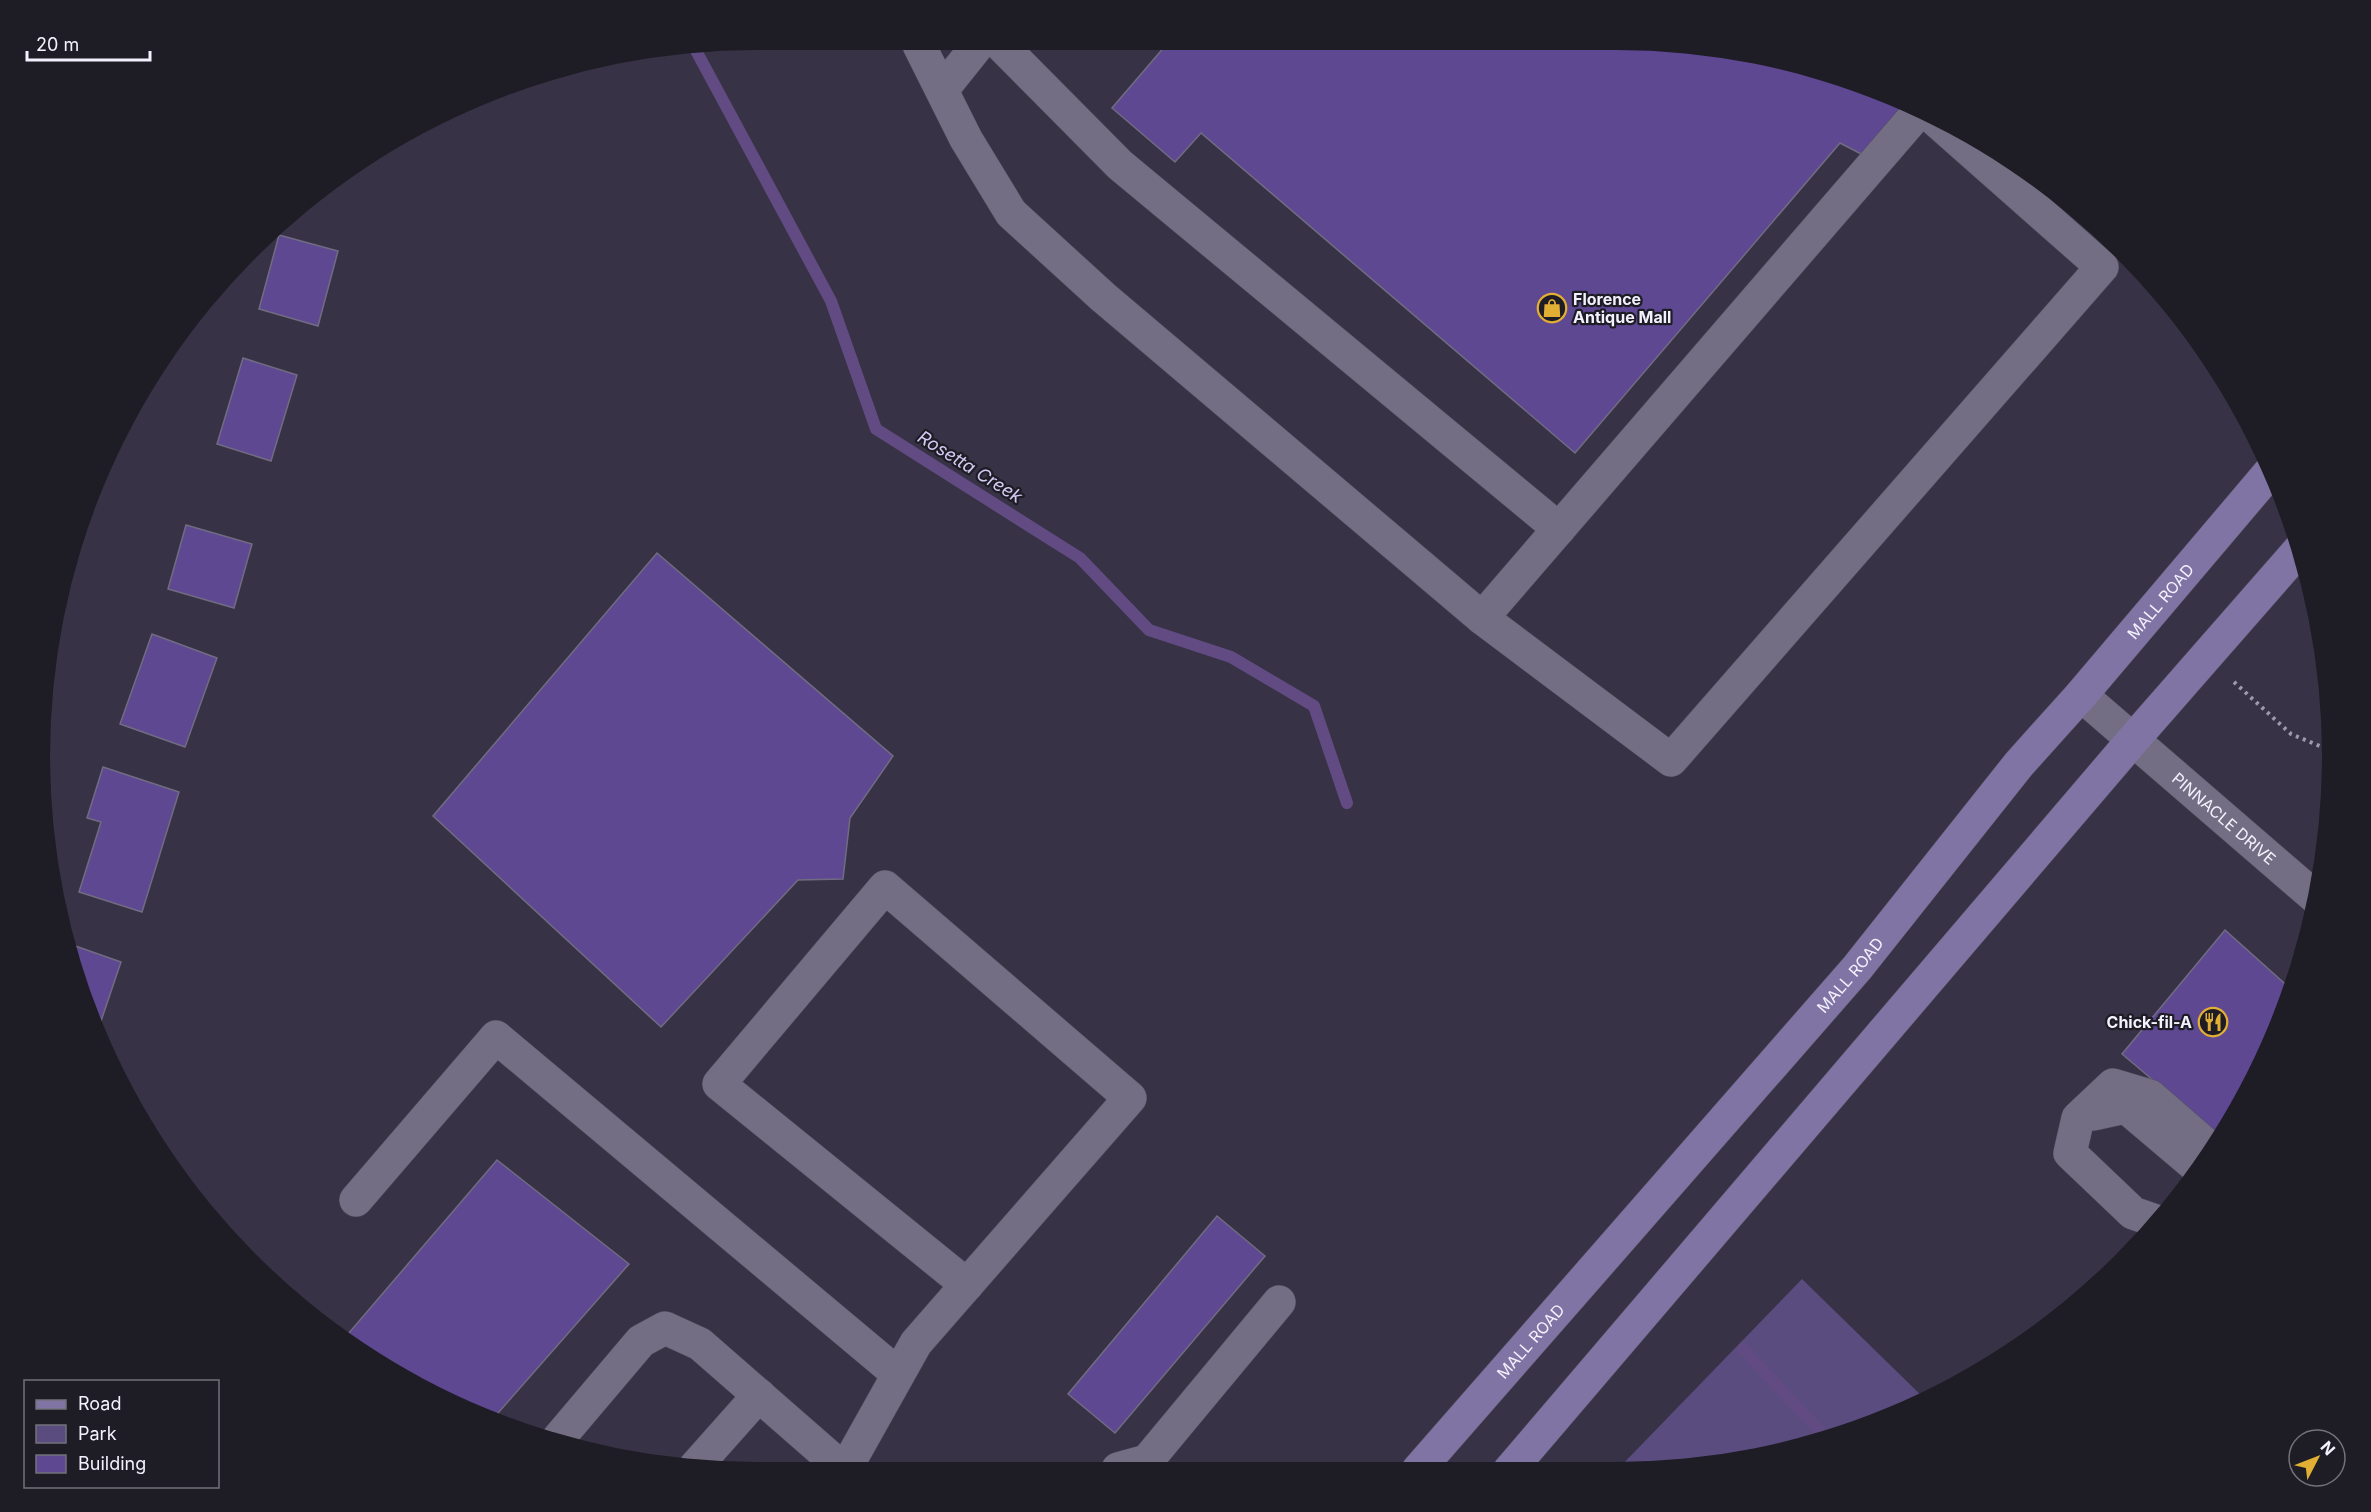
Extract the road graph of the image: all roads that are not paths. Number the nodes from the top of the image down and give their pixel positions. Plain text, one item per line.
1 (922, 49) edge
2 (975, 49) edge
3 (1005, 49) edge
4 (942, 90) junction
5 (1915, 117) edge
6 (1952, 136) edge
7 (2265, 478) edge
8 (1559, 528) junction
9 (2292, 558) edge
10 (1482, 618) junction
11 (2081, 695) junction
12 (2132, 741) junction
13 (2308, 891) edge
14 (2078, 1118) junction
15 (2205, 1144) edge
16 (2192, 1163) edge
17 (356, 1200) dead end
18 (2147, 1221) edge
19 (967, 1285) junction
20 (1279, 1302) dead end
21 (898, 1374) junction
22 (759, 1395) junction
23 (562, 1435) edge
24 (709, 1461) edge
25 (837, 1462) edge
26 (847, 1462) edge
27 (1143, 1462) edge
28 (1425, 1462) edge
29 (1517, 1462) edge

1 - 4 street
2 - 4 street
3 - 8 street
4 - 10 street
5 - 8 street
6 - 10 street
7 - 11 main road, MALL ROAD
8 - 10 street
9 - 12 main road
11 - 12 street, PINNACLE DRIVE
11 - 28 main road, MALL ROAD
12 - 13 street, PINNACLE DRIVE
12 - 29 main road
14 - 15 street
14 - 16 street
14 - 18 street
17 - 21 street
19 - 19 street
19 - 21 street
20 - 27 street
21 - 26 street
22 - 23 street
22 - 24 street
22 - 25 street

